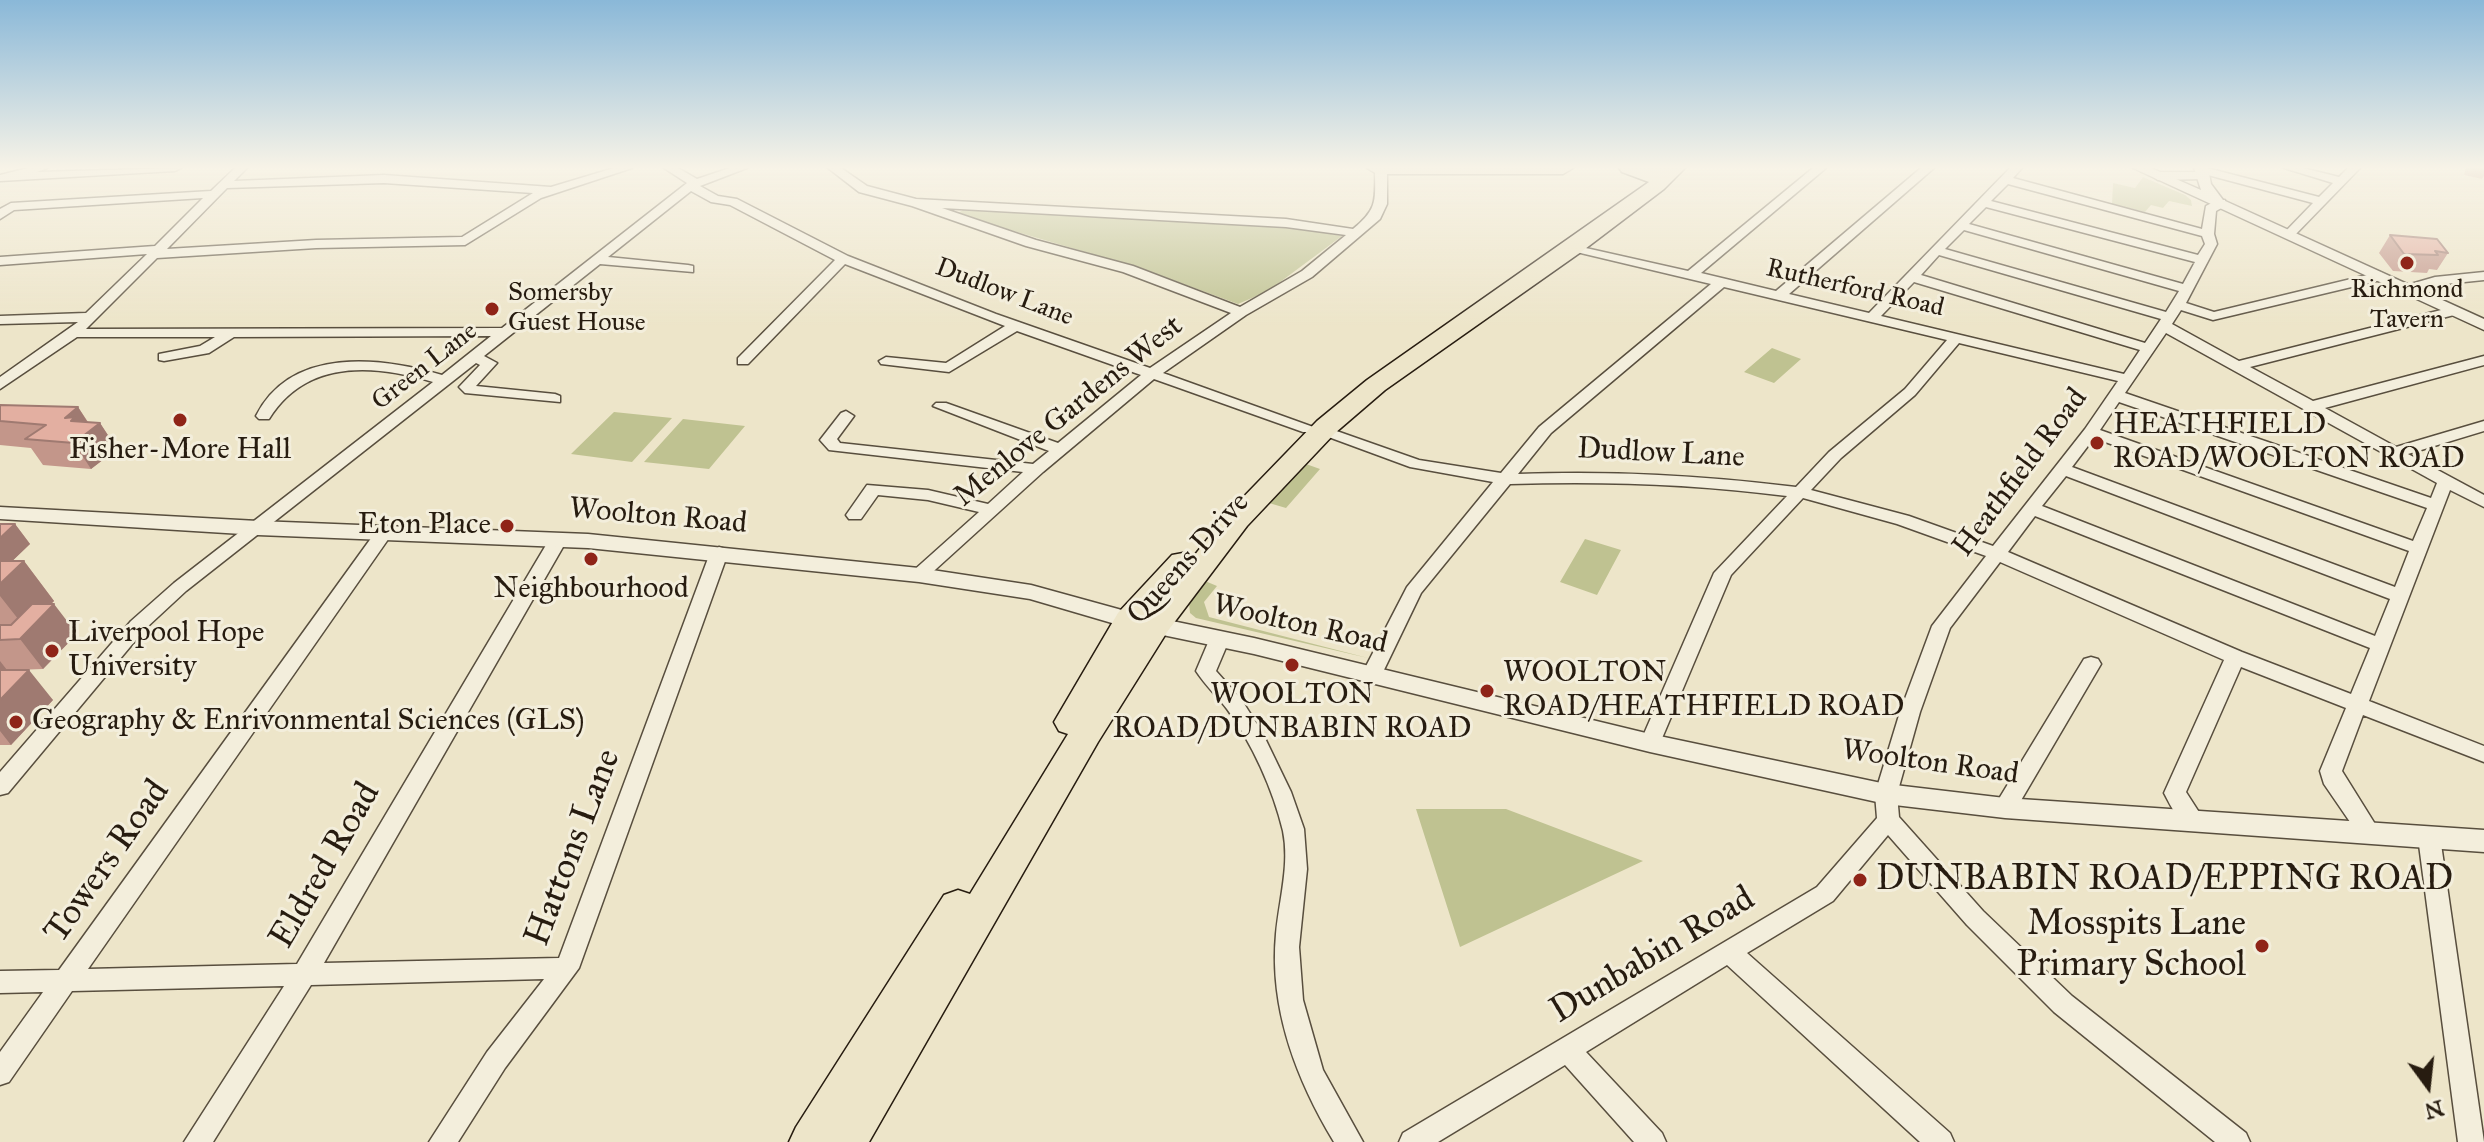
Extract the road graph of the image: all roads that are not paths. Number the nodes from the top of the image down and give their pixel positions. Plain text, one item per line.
1 (189, 221) edge
2 (497, 221) edge
3 (646, 221) edge
4 (770, 221) edge
5 (969, 221) edge
6 (1254, 221) edge
7 (1370, 221) edge
8 (1589, 221) edge
9 (1606, 221) edge
10 (1756, 221) edge
11 (1866, 221) edge
12 (1964, 221) edge
13 (2055, 221) edge
14 (2161, 221) edge
15 (2209, 221) edge
16 (2261, 221) edge
17 (2301, 221) edge
18 (1960, 225) junction
19 (1357, 233) junction
20 (2208, 234) junction
21 (2289, 234) junction
22 (1573, 247) junction
23 (1935, 250) junction
24 (159, 252) junction
25 (843, 259) junction
26 (598, 260) junction
27 (2201, 260) junction
28 (0, 261) edge
29 (688, 269) dead end
30 (1691, 275) junction
31 (1910, 276) junction
32 (2380, 276) junction
33 (2484, 276) edge
34 (1720, 283) junction
35 (2404, 288) junction
36 (1779, 296) junction
37 (2174, 309) junction
38 (2453, 311) junction
39 (1241, 312) junction
40 (91, 317) junction
41 (1872, 318) junction
42 (0, 320) edge
43 (2484, 325) edge
44 (1015, 326) junction
45 (509, 332) junction
46 (74, 333) junction
47 (229, 334) junction
48 (1957, 337) junction
49 (2148, 348) junction
50 (164, 357) dead end
51 (475, 358) junction
52 (2484, 360) edge
53 (743, 361) dead end
54 (886, 361) dead end
55 (2235, 366) junction
56 (1151, 374) junction
57 (2127, 379) junction
58 (446, 381) junction
59 (0, 384) edge
60 (2115, 395) junction
61 (555, 399) dead end
62 (941, 406) dead end
63 (2310, 407) junction
64 (264, 416) dead end
65 (846, 416) dead end
66 (2484, 426) edge
67 (1316, 430) junction
68 (2091, 432) junction
69 (1060, 449) junction
70 (2393, 453) junction
71 (1037, 469) junction
72 (2062, 469) junction
73 (1504, 479) junction
74 (2445, 483) junction
75 (1799, 492) junction
76 (2484, 502) edge
77 (2436, 505) junction
78 (2031, 508) junction
79 (992, 510) junction
80 (0, 513) edge
81 (855, 515) dead end
82 (258, 528) junction
83 (383, 534) junction
84 (558, 540) junction
85 (2417, 548) junction
86 (719, 553) junction
87 (1995, 553) junction
88 (919, 575) junction
89 (2398, 595) junction
90 (1143, 622) junction
91 (1220, 638) junction
92 (2380, 645) junction
93 (2235, 657) junction
94 (2091, 664) dead end
95 (1372, 674) junction
96 (2357, 704) junction
97 (1650, 743) junction
98 (2484, 754) edge
99 (0, 787) edge
100 (1887, 807) junction
101 (2005, 808) junction
102 (2193, 820) junction
103 (2369, 832) junction
104 (2429, 837) junction
105 (2484, 841) edge
106 (1730, 953) junction
107 (567, 968) junction
108 (304, 975) junction
109 (68, 981) junction
110 (0, 982) edge
111 (1567, 1049) junction
112 (0, 1073) edge
113 (198, 1142) edge
114 (443, 1142) edge
115 (812, 1142) edge
116 (844, 1142) edge
117 (1349, 1142) edge
118 (1413, 1142) edge
119 (1652, 1142) edge
120 (1940, 1142) edge
121 (2236, 1142) edge
122 (2472, 1142) edge

1 - 24 street
2 - 24 street
3 - 26 street, Green Lane
4 - 25 street, Dudlow Lane
5 - 39 street
6 - 19 street
7 - 19 street, Menlove Gardens West
8 - 67 highway, Queens Drive
9 - 22 highway, Queens Drive
10 - 30 street
11 - 36 street
12 - 18 street
13 - 27 street
14 - 20 street
15 - 20 street, Heathfield Road
16 - 21 street
17 - 21 street
18 - 23 street
18 - 37 street
19 - 39 street, Menlove Gardens West
20 - 27 street, Heathfield Road
21 - 32 street
22 - 30 street, Rutherford Road
22 - 67 highway, Queens Drive
23 - 31 street
23 - 37 street
24 - 28 street
24 - 40 street
25 - 44 street, Dudlow Lane
25 - 53 street
26 - 29 street
26 - 45 street, Green Lane
27 - 37 street, Heathfield Road
30 - 34 street, Rutherford Road
31 - 41 street
31 - 49 street
32 - 35 street
32 - 37 street
33 - 35 street
34 - 36 street, Rutherford Road
34 - 73 street
35 - 38 street
36 - 41 street, Rutherford Road
37 - 49 street, Heathfield Road
37 - 55 street
38 - 43 street
38 - 55 street
39 - 56 street, Menlove Gardens West
40 - 42 street
40 - 46 street
41 - 48 street, Rutherford Road
44 - 54 street
44 - 56 street, Dudlow Lane
45 - 47 street
45 - 51 street, Green Lane
46 - 47 street
46 - 59 street
47 - 50 street
48 - 57 street, Rutherford Road
48 - 75 street
49 - 57 street, Heathfield Road
51 - 58 street, Green Lane
51 - 61 street
52 - 63 street
55 - 63 street
56 - 67 street, Dudlow Lane
56 - 69 street, Menlove Gardens West
57 - 60 street, Heathfield Road
58 - 64 street
58 - 82 street, Green Lane
60 - 68 street, Heathfield Road
60 - 77 street
62 - 69 street
63 - 70 street
65 - 71 street
66 - 70 street
67 - 73 street, Dudlow Lane
67 - 90 highway, Queens Drive
68 - 72 street, Heathfield Road
68 - 85 street
69 - 71 street, Menlove Gardens West
70 - 74 street
71 - 79 street, Menlove Gardens West
72 - 78 street, Heathfield Road
72 - 89 street
73 - 75 street, Dudlow Lane
73 - 95 street
74 - 76 street
74 - 77 street
75 - 87 street, Dudlow Lane
75 - 97 street
77 - 85 street
78 - 87 street, Heathfield Road
78 - 92 street
79 - 81 street
79 - 88 street, Menlove Gardens West
80 - 82 street, Woolton Road
82 - 83 street, Woolton Road
82 - 99 street, Green Lane
83 - 84 street, Woolton Road
83 - 109 street, Towers Road
84 - 86 street, Woolton Road
84 - 108 street, Eldred Road
85 - 89 street
86 - 88 street, Woolton Road
86 - 107 street, Hattons Lane
87 - 93 street, Dudlow Lane
87 - 100 street, Heathfield Road
88 - 90 street, Woolton Road
89 - 92 street
90 - 91 street, Woolton Road
90 - 115 highway, Queens Drive
90 - 116 highway, Queens Drive
91 - 95 street, Woolton Road
91 - 117 street
92 - 96 street
93 - 96 street, Dudlow Lane
93 - 102 street
94 - 101 street
95 - 97 street, Woolton Road
96 - 98 street, Dudlow Lane
96 - 103 street
97 - 100 street, Woolton Road
100 - 101 street, Woolton Road
100 - 106 street, Dunbabin Road
100 - 121 street
101 - 102 street, Woolton Road
102 - 103 street, Woolton Road
103 - 104 street, Woolton Road
104 - 105 street, Woolton Road
104 - 122 street
106 - 111 street, Dunbabin Road
106 - 120 street
107 - 108 street
107 - 114 street, Hattons Lane
108 - 109 street
108 - 113 street, Eldred Road
109 - 110 street
109 - 112 street, Towers Road
111 - 118 street, Dunbabin Road
111 - 119 street

